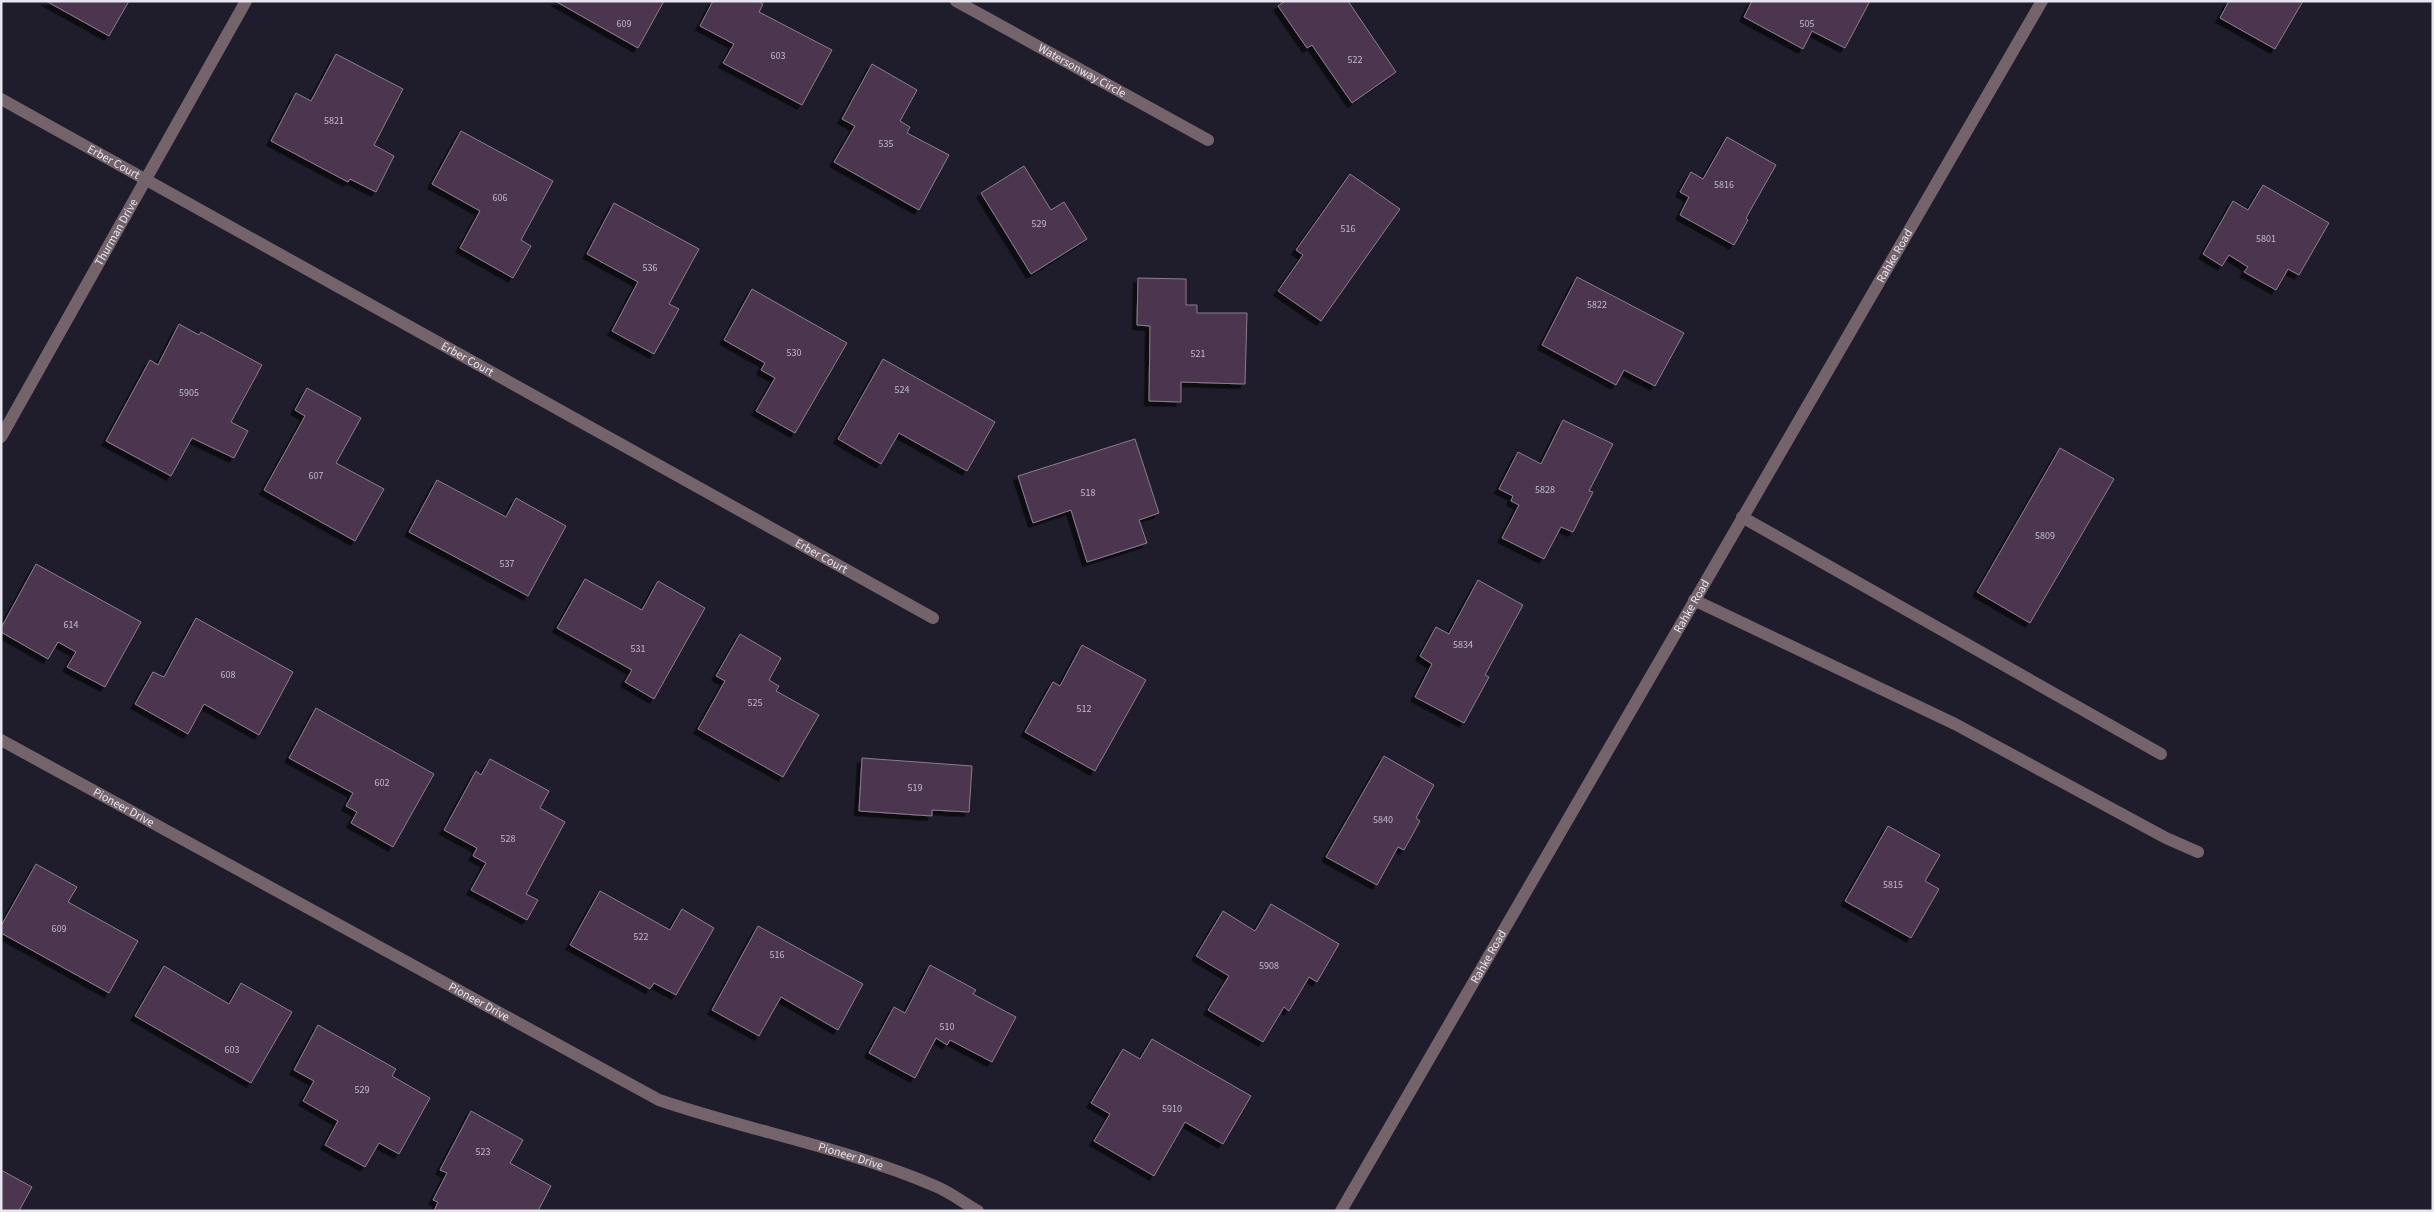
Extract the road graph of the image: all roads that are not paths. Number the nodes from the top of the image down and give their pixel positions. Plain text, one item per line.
1 (246, 1) edge
2 (956, 1) edge
3 (2042, 1) edge
4 (1, 99) edge
5 (1208, 140) dead end
6 (146, 179) junction
7 (1, 437) edge
8 (1742, 517) junction
9 (1694, 600) junction
10 (933, 618) dead end
11 (1, 740) edge
12 (2161, 754) dead end
13 (2198, 852) dead end
14 (978, 1211) edge
15 (1341, 1211) edge

1 - 6 street, Thurman Drive
2 - 5 street, Watersonway Circle
3 - 8 street, Rahke Road
4 - 6 street, Erber Court
6 - 7 street, Thurman Drive
6 - 10 street, Erber Court
8 - 9 street, Rahke Road
8 - 12 street
9 - 13 street
9 - 15 street, Rahke Road
11 - 14 street, Pioneer Drive

